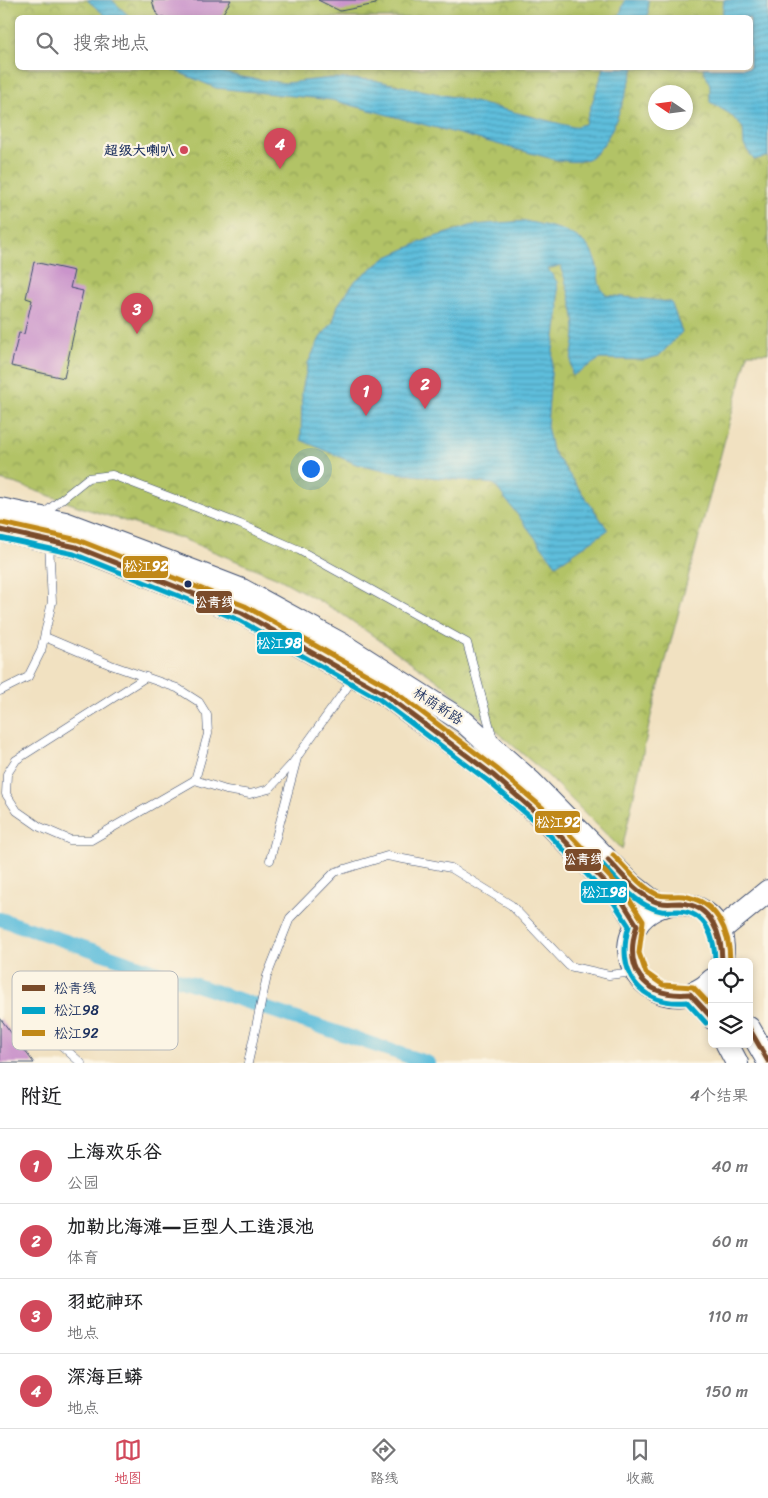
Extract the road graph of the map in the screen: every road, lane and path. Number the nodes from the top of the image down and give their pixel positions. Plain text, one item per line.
1 (0, 509) edge
2 (39, 517) junction
3 (0, 530) edge
4 (49, 541) junction
5 (45, 637) junction
6 (146, 677) junction
7 (355, 677) junction
8 (0, 691) edge
9 (496, 751) junction
10 (298, 755) junction
11 (195, 780) junction
12 (270, 860) dead end
13 (768, 891) edge
14 (664, 906) junction
15 (637, 925) junction
16 (720, 931) junction
17 (722, 958) edge
18 (636, 971) junction
19 (708, 984) edge
20 (690, 994) junction
21 (708, 1014) edge
22 (753, 1035) edge
23 (729, 1048) edge
24 (66, 1050) edge
25 (768, 1061) edge
26 (81, 1063) edge
27 (248, 1063) edge
28 (737, 1063) edge

1 - 2 main road, 林荫新路
2 - 9 main road, 林荫新路
2 - 9 lane
3 - 4 main road, 林荫新路
4 - 5 lane
4 - 7 main road, 林荫新路
5 - 6 lane
5 - 8 lane
6 - 11 lane
6 - 11 lane
7 - 10 lane
7 - 15 main road, 林荫新路
9 - 14 main road, 林荫新路
10 - 11 lane
10 - 12 lane
13 - 16 main road
14 - 15 main road
14 - 16 main road
15 - 18 main road
16 - 17 main road
18 - 20 main road
18 - 27 lane
19 - 20 main road
20 - 21 main road
22 - 25 main road
23 - 28 main road
24 - 26 lane

